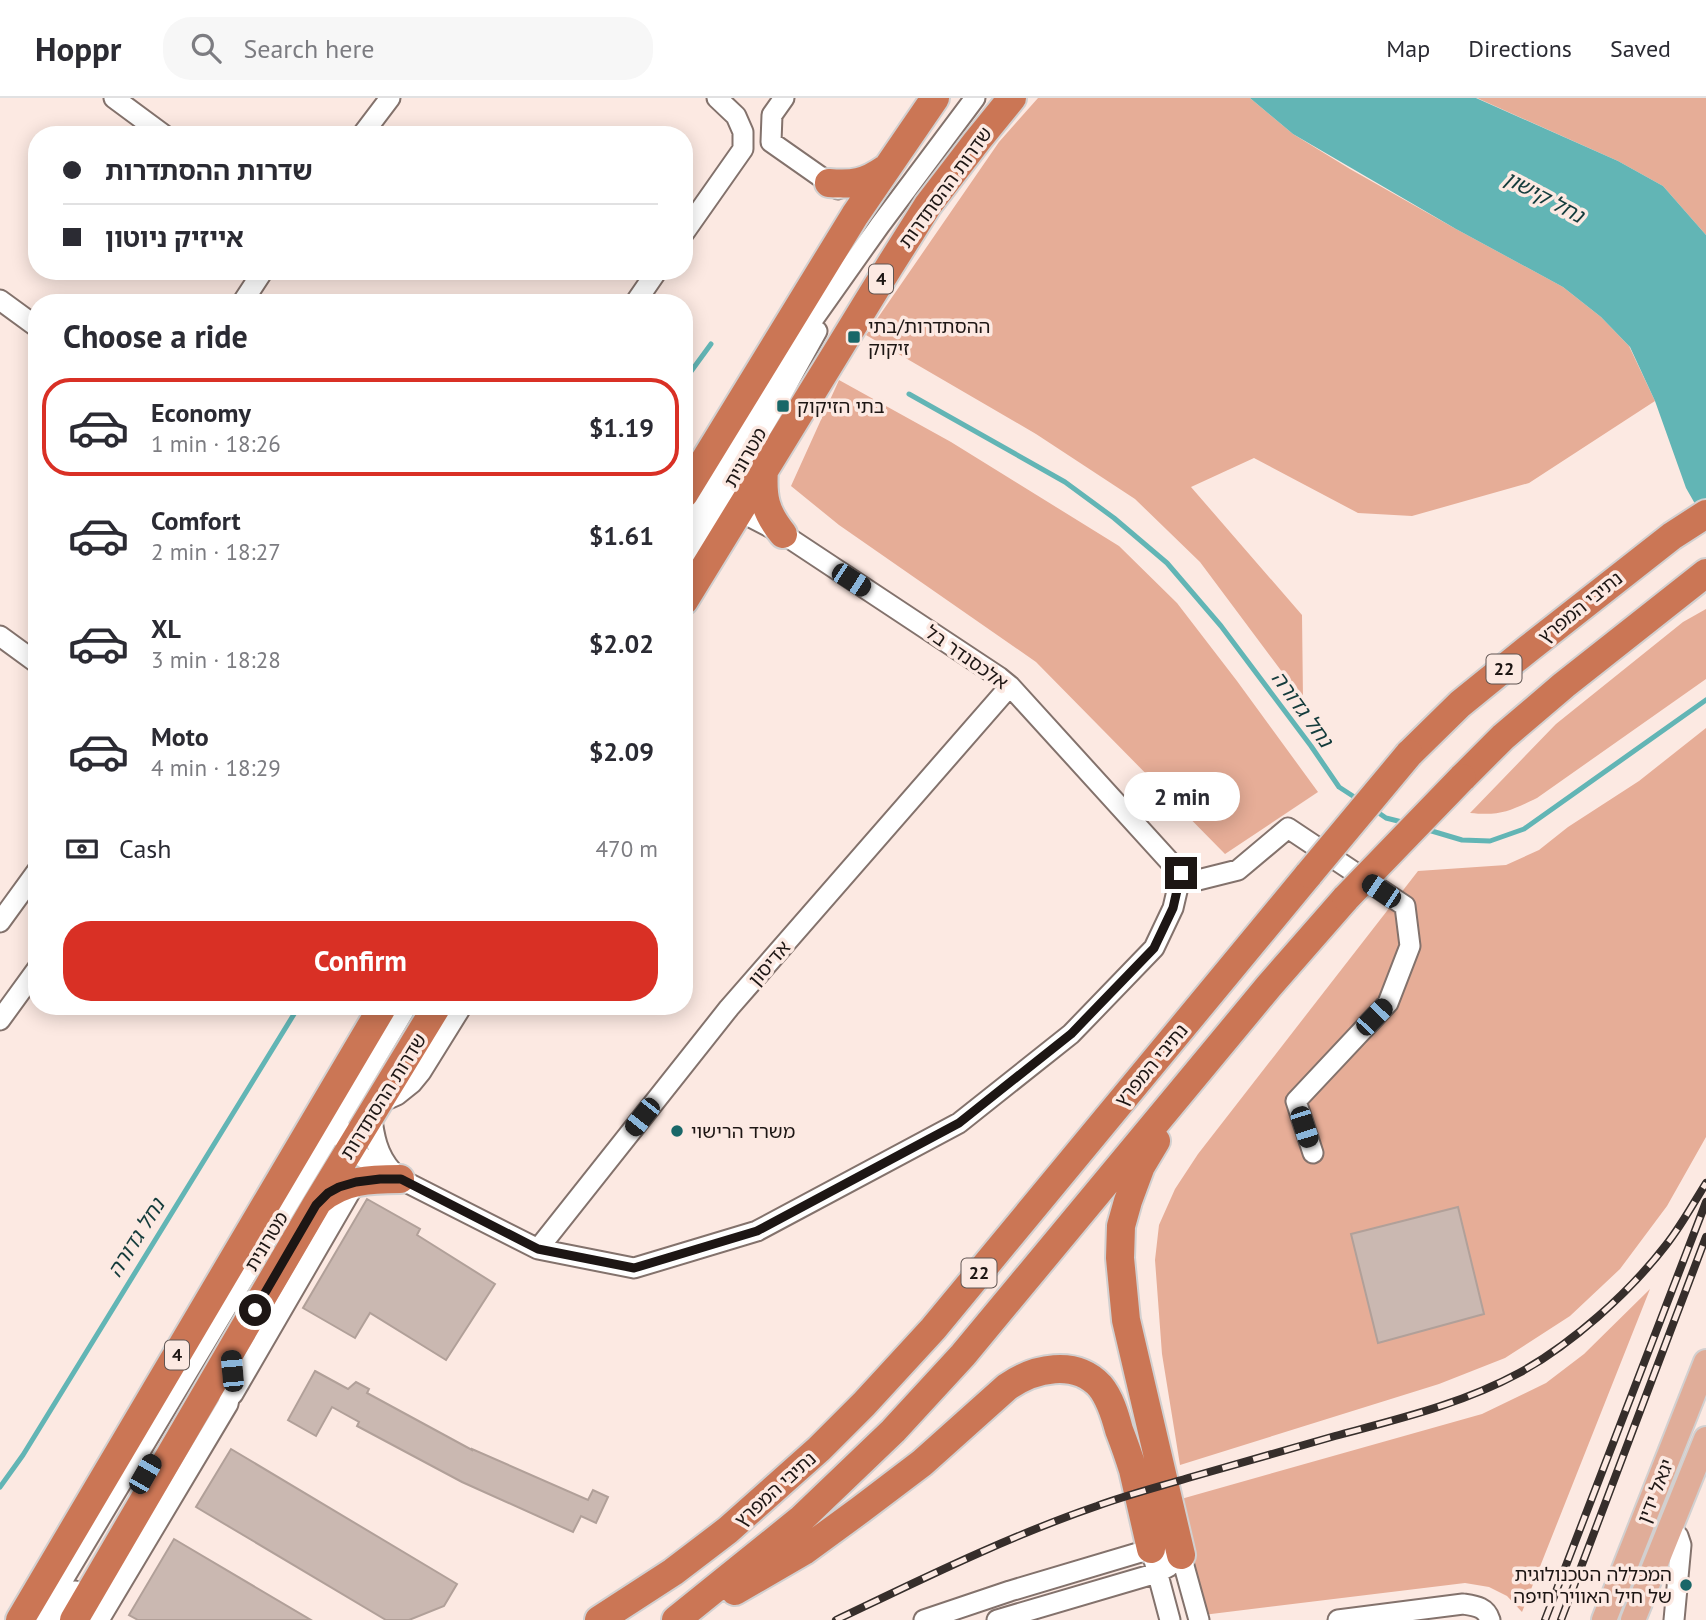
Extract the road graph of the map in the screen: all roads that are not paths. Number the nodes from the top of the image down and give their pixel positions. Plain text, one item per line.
1 (114, 98) edge
2 (390, 98) edge
3 (717, 98) edge
4 (786, 98) edge
5 (935, 98) edge
6 (975, 98) edge
7 (1012, 98) edge
8 (152, 126) edge
9 (369, 126) edge
10 (885, 169) junction
11 (829, 183) junction
12 (928, 205) junction
13 (876, 215) junction
14 (693, 220) edge
15 (889, 267) junction
16 (0, 299) edge
17 (28, 320) edge
18 (764, 469) junction
19 (705, 503) edge
20 (1706, 514) edge
21 (693, 520) edge
22 (783, 534) junction
23 (725, 535) junction
24 (693, 537) edge
25 (1706, 573) edge
26 (693, 587) edge
27 (0, 636) edge
28 (28, 656) edge
29 (1010, 686) junction
30 (1181, 873) junction
31 (28, 883) edge
32 (0, 922) edge
33 (28, 981) edge
34 (1269, 986) junction
35 (378, 1015) edge
36 (403, 1015) edge
37 (417, 1015) edge
38 (432, 1015) edge
39 (456, 1015) edge
40 (0, 1020) edge
41 (334, 1089) junction
42 (375, 1109) junction
43 (344, 1137) junction
44 (1313, 1153) dead end
45 (401, 1179) junction
46 (356, 1182) junction
47 (316, 1205) junction
48 (538, 1249) junction
49 (231, 1352) junction
50 (1706, 1362) edge
51 (228, 1404) junction
52 (1706, 1439) edge
53 (1675, 1540) junction
54 (1181, 1555) junction
55 (1154, 1561) junction
56 (1405, 1615) edge
57 (20, 1620) edge
58 (40, 1620) edge
59 (58, 1620) edge
60 (74, 1620) edge
61 (99, 1620) edge
62 (598, 1620) edge
63 (676, 1620) edge
64 (687, 1620) edge
65 (924, 1620) edge
66 (998, 1620) edge
67 (1170, 1620) edge
68 (1199, 1620) edge
69 (1338, 1620) edge
70 (1490, 1620) edge
71 (1604, 1620) edge
72 (1633, 1620) edge
73 (1674, 1620) edge

1 - 8 street
2 - 9 street
3 - 14 street
4 - 11 street
5 - 10 highway, שדרות ההסתדרות / 4
6 - 13 street, מטרונית
7 - 12 highway, שדרות ההסתדרות / 4
10 - 11 highway
10 - 13 highway, שדרות ההסתדרות / 4
11 - 13 street
12 - 13 street
12 - 15 highway, שדרות ההסתדרות / 4
13 - 15 street
13 - 19 highway, שדרות ההסתדרות / 4
13 - 19 street, מטרונית
15 - 18 highway, שדרות ההסתדרות / 4
16 - 17 street
18 - 19 highway, שדרות ההסתדרות / 4
18 - 22 highway
19 - 21 street, מטרונית
19 - 22 street, אלכסנדר בל
19 - 23 highway, שדרות ההסתדרות / 4
19 - 24 street, מטרונית
20 - 62 highway, נתיבי המפרץ / 22, bridge
22 - 23 street, אלכסנדר בל
22 - 29 street, אלכסנדר בל
23 - 26 highway, שדרות ההסתדרות / 4
25 - 34 highway, נתיבי המפרץ / 22, bridge
27 - 28 street
29 - 30 street, אלכסנדר בל
29 - 48 street, אדיסון
30 - 44 street
30 - 48 street
31 - 32 street
33 - 40 street
34 - 54 highway
34 - 63 highway, נתיבי המפרץ / 22
35 - 41 highway, 4
36 - 43 street, מטרונית
37 - 43 street, מטרונית
38 - 42 highway, שדרות ההסתדרות / 4
39 - 42 street
41 - 43 street
41 - 57 highway, 4
42 - 43 highway, שדרות ההסתדרות / 4
42 - 45 street
43 - 45 street
43 - 47 highway, שדרות ההסתדרות / 4
43 - 58 street, מטרונית
43 - 59 street, מטרונית
45 - 46 highway
45 - 48 street
46 - 47 highway
46 - 51 street
47 - 49 highway, שדרות ההסתדרות / 4
49 - 51 street
49 - 60 highway, שדרות ההסתדרות / 4
50 - 71 main road, יגאל ידין
51 - 61 street
52 - 53 main road, יגאל ידין
53 - 72 main road, יגאל ידין
53 - 73 street
54 - 55 street
54 - 68 street
55 - 64 highway
55 - 65 street
55 - 66 street
55 - 67 street
56 - 69 street
56 - 70 street

